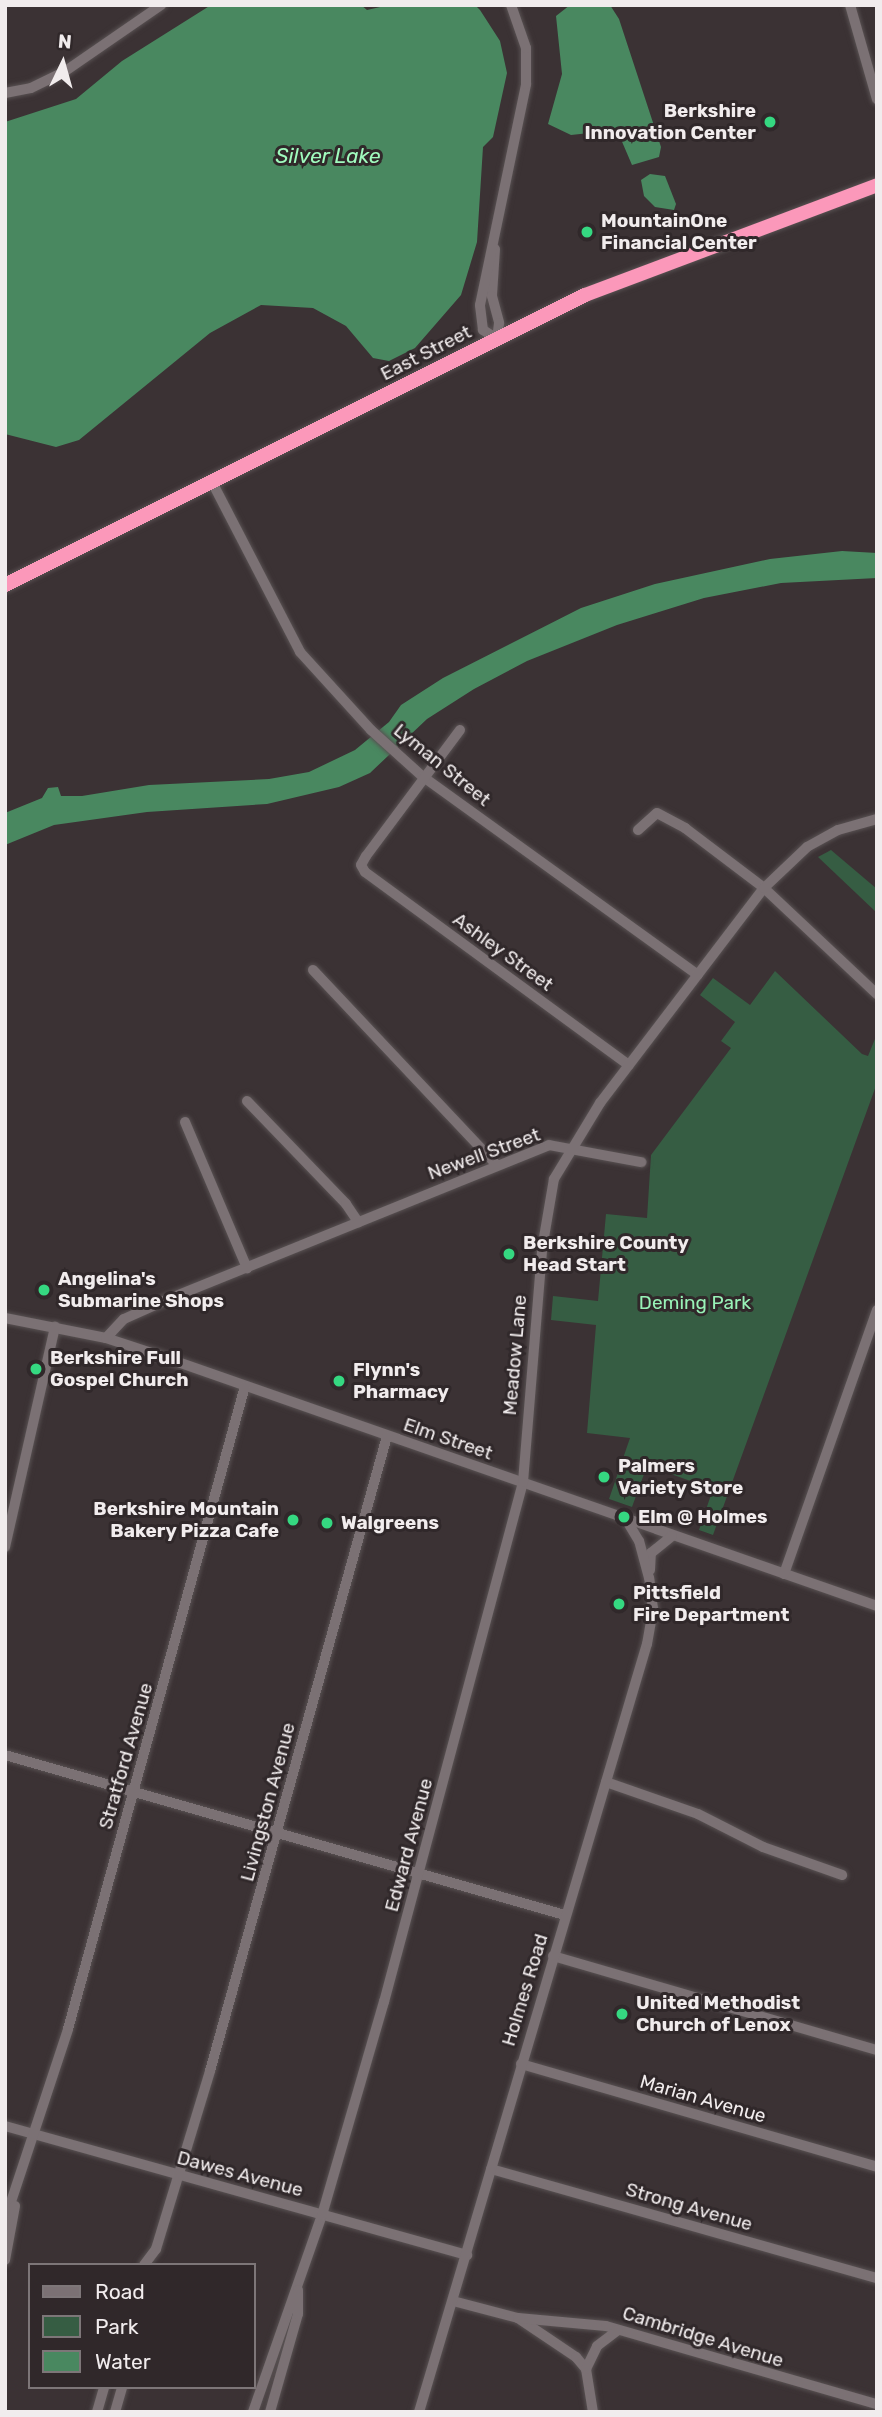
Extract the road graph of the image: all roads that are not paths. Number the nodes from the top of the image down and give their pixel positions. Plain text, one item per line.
1 (161, 5) edge
2 (511, 5) edge
3 (850, 5) edge
4 (5, 93) edge
5 (877, 99) edge
6 (877, 185) edge
7 (495, 249) junction
8 (497, 339) junction
9 (212, 482) junction
10 (5, 585) edge
11 (460, 730) dead end
12 (422, 776) junction
13 (877, 818) edge
14 (638, 830) dead end
15 (764, 888) junction
16 (313, 970) dead end
17 (698, 975) junction
18 (877, 994) edge
19 (629, 1065) junction
20 (247, 1101) dead end
21 (185, 1122) dead end
22 (569, 1151) junction
23 (641, 1163) dead end
24 (496, 1164) junction
25 (358, 1222) junction
26 (247, 1268) junction
27 (877, 1310) edge
28 (5, 1318) edge
29 (55, 1327) junction
30 (106, 1338) junction
31 (245, 1386) junction
32 (387, 1436) junction
33 (523, 1482) junction
34 (626, 1519) junction
35 (672, 1536) junction
36 (5, 1547) edge
37 (783, 1574) junction
38 (649, 1578) junction
39 (877, 1606) edge
40 (5, 1755) edge
41 (606, 1782) junction
42 (134, 1791) junction
43 (278, 1832) junction
44 (420, 1871) junction
45 (842, 1875) dead end
46 (565, 1915) junction
47 (553, 1956) junction
48 (877, 2050) edge
49 (521, 2064) junction
50 (5, 2126) edge
51 (35, 2135) junction
52 (877, 2167) edge
53 (491, 2169) junction
54 (178, 2176) junction
55 (15, 2202) junction
56 (322, 2214) junction
57 (5, 2220) edge
58 (156, 2249) junction
59 (467, 2255) junction
60 (5, 2260) edge
61 (146, 2263) edge
62 (157, 2263) edge
63 (877, 2278) edge
64 (298, 2289) junction
65 (453, 2301) junction
66 (518, 2318) junction
67 (618, 2330) junction
68 (586, 2369) junction
69 (103, 2389) edge
70 (121, 2389) edge
71 (100, 2400) junction
72 (877, 2404) edge
73 (116, 2409) edge
74 (97, 2412) edge
75 (253, 2412) edge
76 (270, 2412) edge
77 (419, 2412) edge
78 (593, 2412) edge

1 - 4 street
2 - 7 street
3 - 5 street
6 - 8 highway, East Street
7 - 8 street
7 - 8 street
8 - 9 highway, East Street
9 - 10 highway, East Street
9 - 12 street, Lyman Street
11 - 12 street
12 - 17 street, Lyman Street
12 - 19 street, Ashley Street
13 - 15 street, Newell Street
14 - 15 street
15 - 17 street, Newell Street
15 - 18 street
16 - 24 street
17 - 19 street, Newell Street
19 - 22 street, Newell Street
20 - 25 street
21 - 26 street
22 - 23 street
22 - 24 street, Newell Street
22 - 33 street, Meadow Lane
24 - 25 street, Newell Street
25 - 26 street, Newell Street
26 - 30 street, Newell Street
27 - 37 street
28 - 29 street, Elm Street
29 - 30 street, Elm Street
29 - 36 street
30 - 31 street, Elm Street
31 - 32 street, Elm Street
31 - 42 street, Stratford Avenue
32 - 33 street, Elm Street
32 - 43 street, Livingston Avenue
33 - 34 street, Elm Street
33 - 44 street, Edward Avenue
34 - 35 street, Elm Street
34 - 38 street, Holmes Road
35 - 37 street, Elm Street
35 - 38 street, Holmes Road
37 - 39 street, Elm Street
38 - 41 street, Holmes Road
40 - 42 street
41 - 45 street
41 - 46 street, Holmes Road
42 - 43 street
42 - 51 street, Stratford Avenue
43 - 44 street
43 - 54 street, Livingston Avenue
44 - 46 street
44 - 56 street, Edward Avenue
46 - 47 street, Holmes Road
47 - 48 street
47 - 49 street, Holmes Road
49 - 52 street, Marian Avenue
49 - 53 street, Holmes Road
50 - 51 street, Dawes Avenue
51 - 54 street, Dawes Avenue
51 - 55 street, Stratford Avenue
53 - 59 street, Holmes Road
53 - 63 street, Strong Avenue
54 - 56 street, Dawes Avenue
54 - 58 street, Livingston Avenue
55 - 57 street
55 - 60 street
56 - 59 street, Dawes Avenue
56 - 64 street, Edward Avenue
58 - 61 street
58 - 62 street
59 - 65 street, Holmes Road
64 - 75 street
64 - 76 street
65 - 66 street
65 - 77 street, Holmes Road
66 - 67 street, Cambridge Avenue
66 - 68 street
67 - 68 street
67 - 72 street, Cambridge Avenue
68 - 78 street
69 - 71 street
70 - 73 street
71 - 73 street
71 - 74 street

